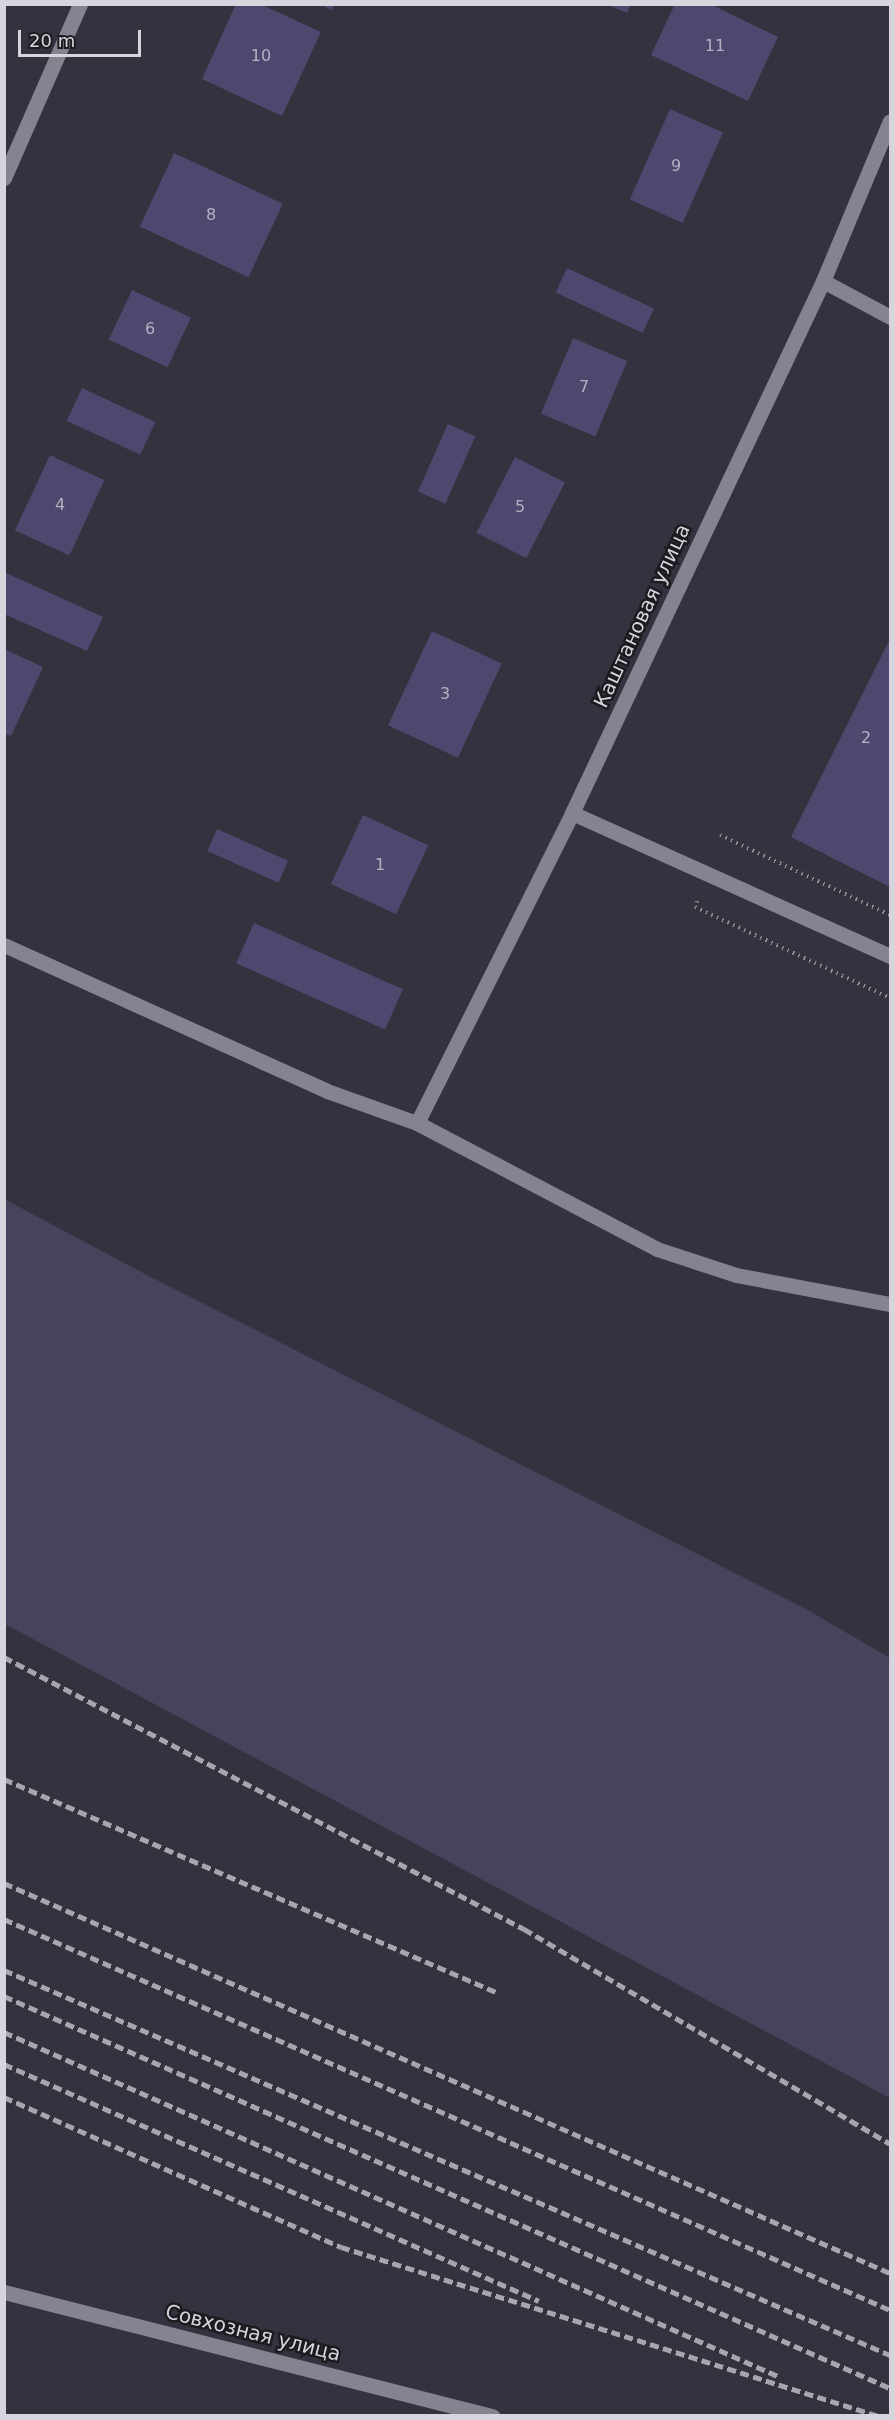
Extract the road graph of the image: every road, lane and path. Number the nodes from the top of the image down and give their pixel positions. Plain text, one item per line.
1 (80, 4) edge
2 (891, 122) edge
3 (4, 178) edge
4 (824, 281) junction
5 (891, 317) edge
6 (572, 813) junction
7 (720, 835) dead end
8 (703, 872) junction
9 (891, 915) edge
10 (4, 945) edge
11 (891, 956) edge
12 (891, 998) edge
13 (417, 1123) junction
14 (891, 1304) edge
15 (4, 2292) edge
16 (492, 2415) edge

1 - 3 street
2 - 4 street, Каштановая улица
4 - 5 street
4 - 6 street, Каштановая улица
6 - 8 street
6 - 13 street, Каштановая улица
7 - 9 path
8 - 11 street
8 - 12 path
10 - 13 street
13 - 14 street
15 - 16 street, Совхозная улица

